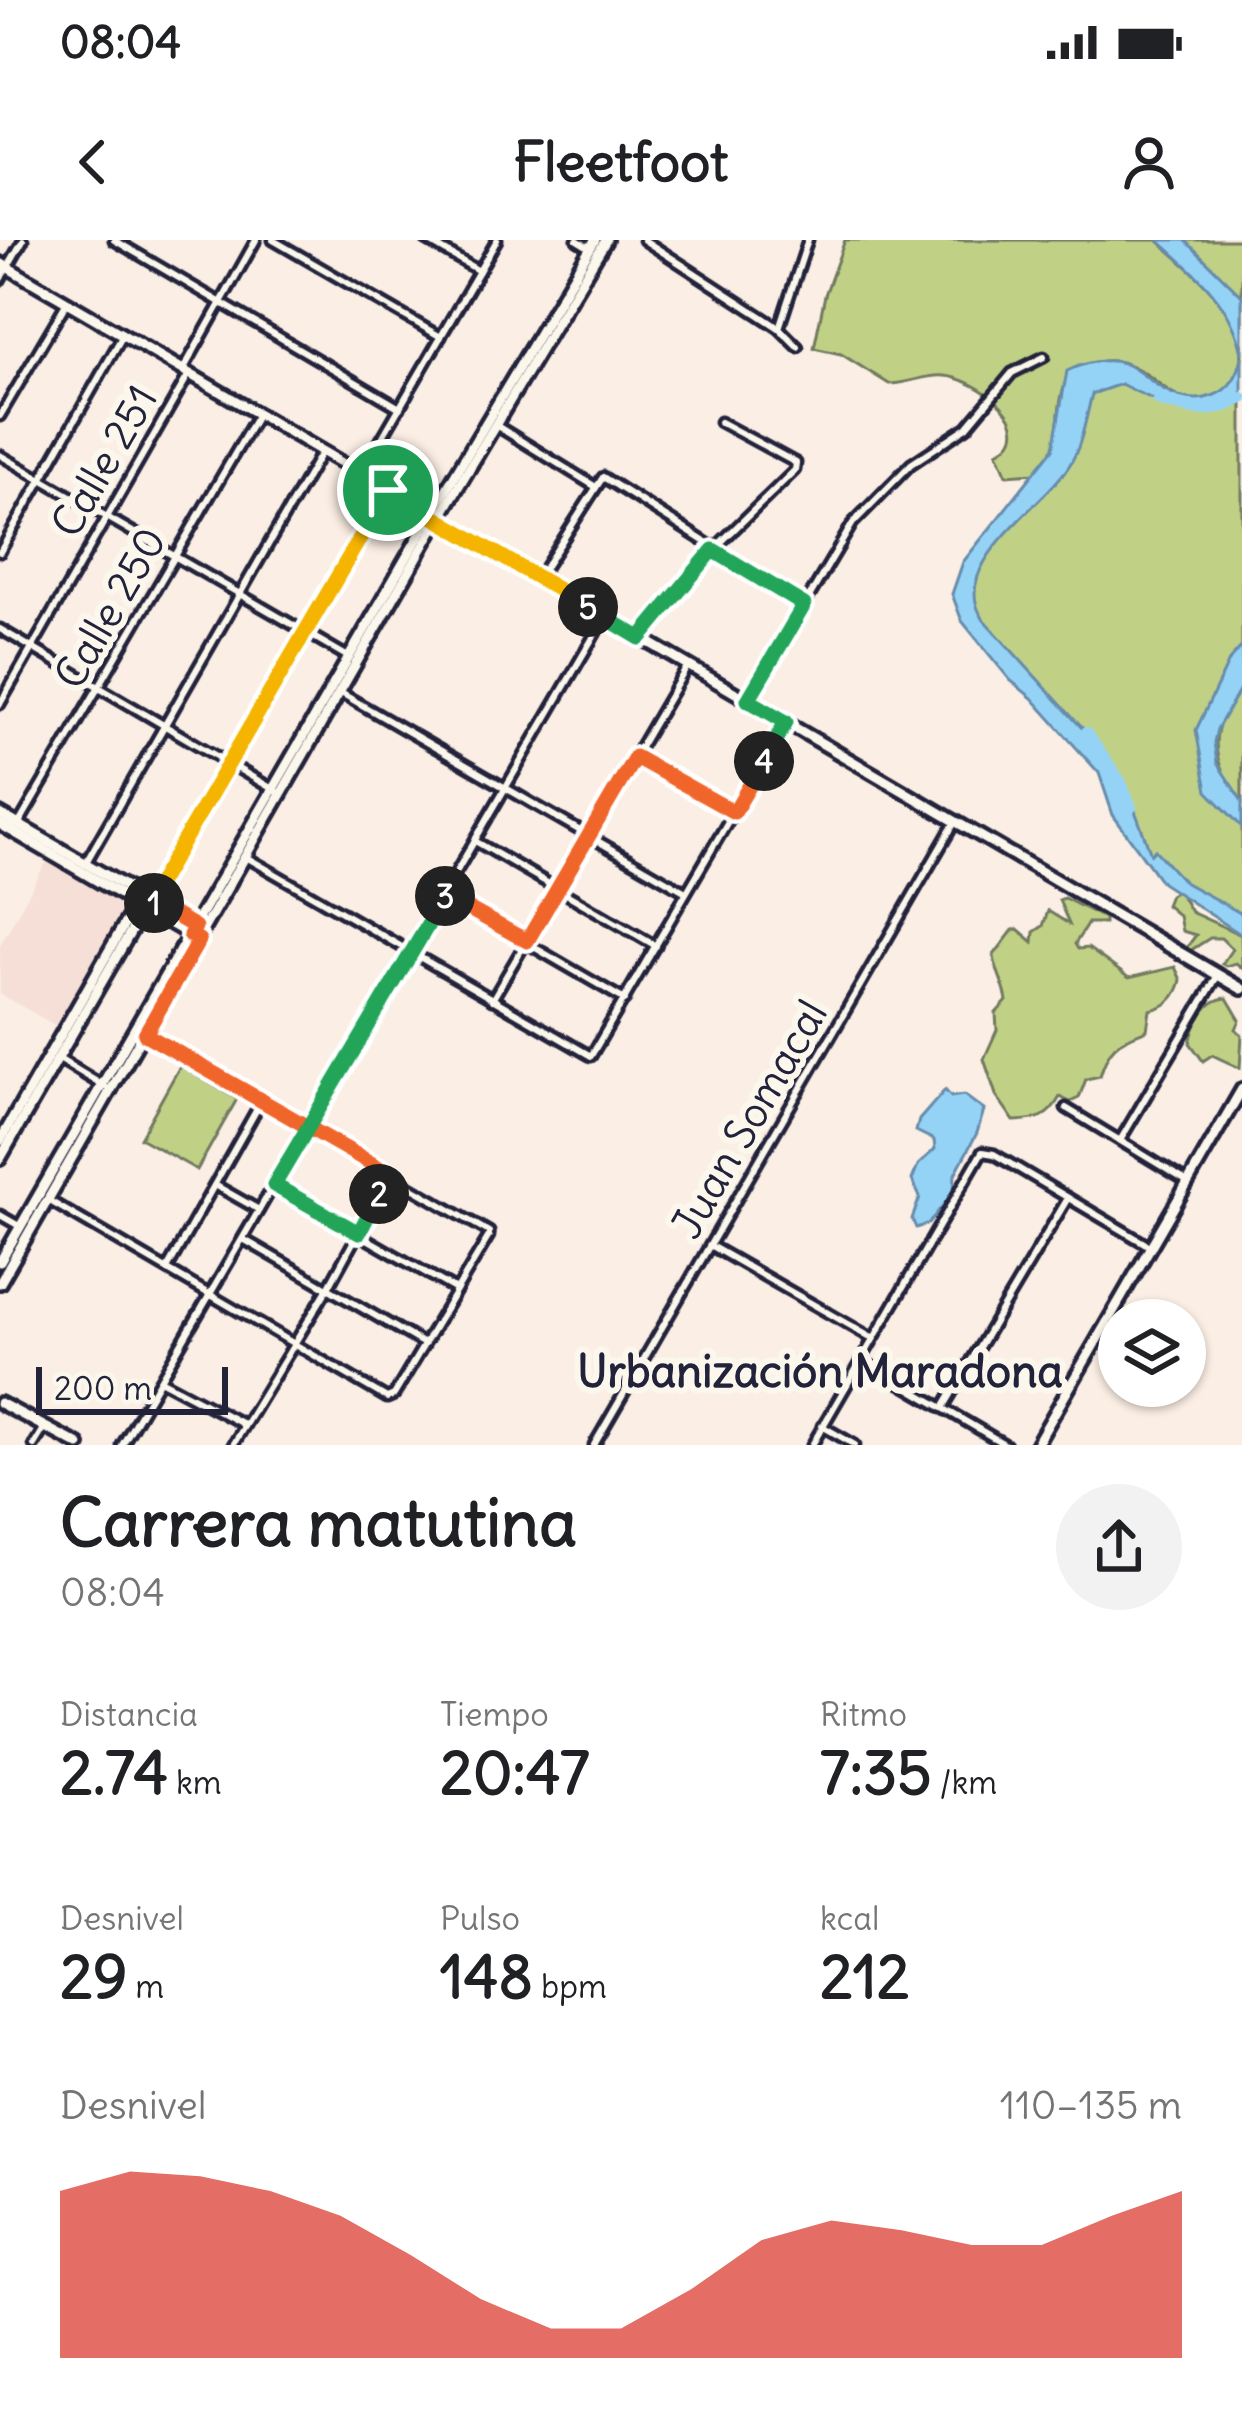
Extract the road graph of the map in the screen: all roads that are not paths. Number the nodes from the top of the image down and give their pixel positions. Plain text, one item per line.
1 (23, 240) edge
2 (114, 240) edge
3 (256, 240) edge
4 (273, 240) edge
5 (426, 240) edge
6 (497, 240) edge
7 (577, 240) edge
8 (606, 240) edge
9 (644, 240) edge
10 (808, 240) edge
11 (595, 246) edge
12 (4, 265) edge
13 (478, 271) junction
14 (0, 280) edge
15 (67, 302) junction
16 (221, 303) junction
17 (779, 328) junction
18 (123, 335) junction
19 (441, 337) junction
20 (798, 346) dead end
21 (1044, 357) dead end
22 (186, 372) junction
23 (400, 408) junction
24 (258, 414) junction
25 (0, 416) edge
26 (720, 422) dead end
27 (491, 423) junction
28 (322, 451) junction
29 (0, 455) edge
30 (362, 474) junction
31 (41, 479) junction
32 (596, 487) junction
33 (388, 490) junction
34 (107, 517) junction
35 (435, 517) junction
36 (713, 550) junction
37 (0, 552) edge
38 (175, 556) junction
39 (538, 578) junction
40 (240, 594) junction
41 (804, 605) junction
42 (605, 616) junction
43 (0, 628) edge
44 (307, 634) junction
45 (640, 638) junction
46 (32, 647) junction
47 (354, 661) junction
48 (688, 665) junction
49 (99, 686) junction
50 (341, 693) junction
51 (748, 700) junction
52 (0, 704) edge
53 (786, 722) junction
54 (165, 724) junction
55 (635, 757) junction
56 (231, 763) junction
57 (506, 788) junction
58 (279, 792) junction
59 (734, 812) junction
60 (0, 814) edge
61 (955, 821) junction
62 (0, 824) edge
63 (16, 828) junction
64 (589, 836) junction
65 (475, 841) junction
66 (243, 855) junction
67 (83, 867) junction
68 (558, 888) junction
69 (687, 893) junction
70 (444, 895) junction
71 (143, 901) junction
72 (197, 933) junction
73 (527, 941) junction
74 (656, 946) junction
75 (409, 952) junction
76 (1218, 975) junction
77 (1242, 989) edge
78 (492, 1000) junction
79 (625, 1000) junction
80 (145, 1034) junction
81 (54, 1056) junction
82 (108, 1088) junction
83 (1242, 1089) edge
84 (262, 1100) junction
85 (1066, 1108) dead end
86 (307, 1126) junction
87 (1121, 1138) junction
88 (0, 1142) edge
89 (0, 1159) edge
90 (390, 1174) junction
91 (1188, 1182) junction
92 (215, 1185) junction
93 (274, 1185) junction
94 (1067, 1198) junction
95 (48, 1200) junction
96 (259, 1210) junction
97 (0, 1215) edge
98 (25, 1229) junction
99 (359, 1233) junction
100 (243, 1239) junction
101 (711, 1246) junction
102 (1151, 1247) junction
103 (0, 1262) edge
104 (167, 1268) junction
105 (0, 1283) edge
106 (328, 1288) junction
107 (456, 1290) junction
108 (211, 1295) junction
109 (872, 1338) junction
110 (293, 1343) junction
111 (424, 1344) junction
112 (861, 1360) junction
113 (162, 1381) junction
114 (0, 1402) edge
115 (943, 1408) junction
116 (245, 1424) junction
117 (822, 1426) junction
118 (45, 1427) junction
119 (34, 1445) edge
120 (79, 1445) edge
121 (122, 1445) edge
122 (232, 1445) edge
123 (594, 1445) edge
124 (812, 1445) edge
125 (855, 1445) edge
126 (1006, 1445) edge
127 (1036, 1445) edge

1 - 12 street
2 - 16 street
3 - 16 street, Calle 251
4 - 19 street
5 - 13 street
6 - 13 street
7 - 11 street
8 - 11 main road
9 - 17 street
10 - 17 street
11 - 27 main road
12 - 14 street
12 - 15 main road
13 - 19 street
15 - 18 main road
15 - 25 street
16 - 22 street, Calle 251
16 - 23 street
17 - 20 street
18 - 22 main road
18 - 31 street
19 - 23 street
21 - 41 street
22 - 24 main road
22 - 34 street, Calle 251
23 - 30 street
24 - 28 main road
24 - 38 street, Calle 250
26 - 36 street
27 - 32 street
27 - 35 main road
28 - 30 main road
28 - 40 street
29 - 31 street
30 - 33 main road
31 - 34 street
31 - 37 street
32 - 36 street
32 - 39 street
33 - 35 main road
33 - 44 street
34 - 38 street
34 - 46 street, Calle 251
35 - 39 main road
35 - 47 main road
36 - 41 street
36 - 45 street
38 - 40 street
38 - 49 street, Calle 250
39 - 42 main road
40 - 44 street
40 - 54 street
41 - 51 street
42 - 45 main road
42 - 57 street
43 - 46 street
44 - 47 street
44 - 56 street
45 - 48 main road
46 - 49 street
46 - 52 street, Calle 251
47 - 50 main road
47 - 58 main road
48 - 51 main road
48 - 55 street
49 - 54 street
49 - 63 street, Calle 250
50 - 57 street
50 - 58 main road
51 - 53 main road
53 - 59 street
53 - 61 main road
54 - 56 street
54 - 67 street
55 - 59 street
55 - 64 street
56 - 58 street
56 - 71 street
57 - 64 street
57 - 65 street
58 - 66 main road
59 - 69 street
60 - 63 main road
61 - 76 main road
61 - 101 street, Juan Somacal
62 - 63 main road
63 - 67 main road
64 - 68 street
64 - 69 street
65 - 68 street
65 - 70 street
66 - 72 main road
66 - 75 street
67 - 71 main road
68 - 73 street
68 - 74 street
69 - 74 street
70 - 73 street
70 - 75 street
71 - 72 main road
71 - 81 main road
72 - 80 main road
72 - 82 main road
73 - 78 street
73 - 79 street
74 - 79 street
75 - 78 street
75 - 86 street
76 - 77 main road
76 - 87 street
78 - 79 street
80 - 82 main road
80 - 84 street
81 - 82 street
81 - 88 main road
81 - 89 main road
82 - 95 main road
82 - 98 main road
83 - 91 main road
84 - 86 street
84 - 92 street
85 - 87 street
86 - 90 street
86 - 93 street
87 - 91 street
90 - 99 street
90 - 107 street
91 - 102 main road
92 - 96 street
92 - 104 street
93 - 96 street
93 - 99 street
94 - 102 street
94 - 109 street
94 - 115 street
95 - 98 main road
95 - 104 street
96 - 100 street
97 - 98 street
98 - 103 main road
98 - 105 main road
99 - 106 street
99 - 107 street
100 - 106 street
100 - 108 street
101 - 109 street
101 - 123 street, Juan Somacal
102 - 127 main road
104 - 108 street
106 - 110 street
106 - 111 street
107 - 111 street
108 - 110 street
108 - 113 street
109 - 112 street
110 - 111 street
110 - 116 street
112 - 115 street
112 - 117 street
113 - 116 street
113 - 121 street
114 - 118 main road
115 - 126 street
116 - 122 street
117 - 124 street
117 - 125 street
118 - 119 street
118 - 120 main road

